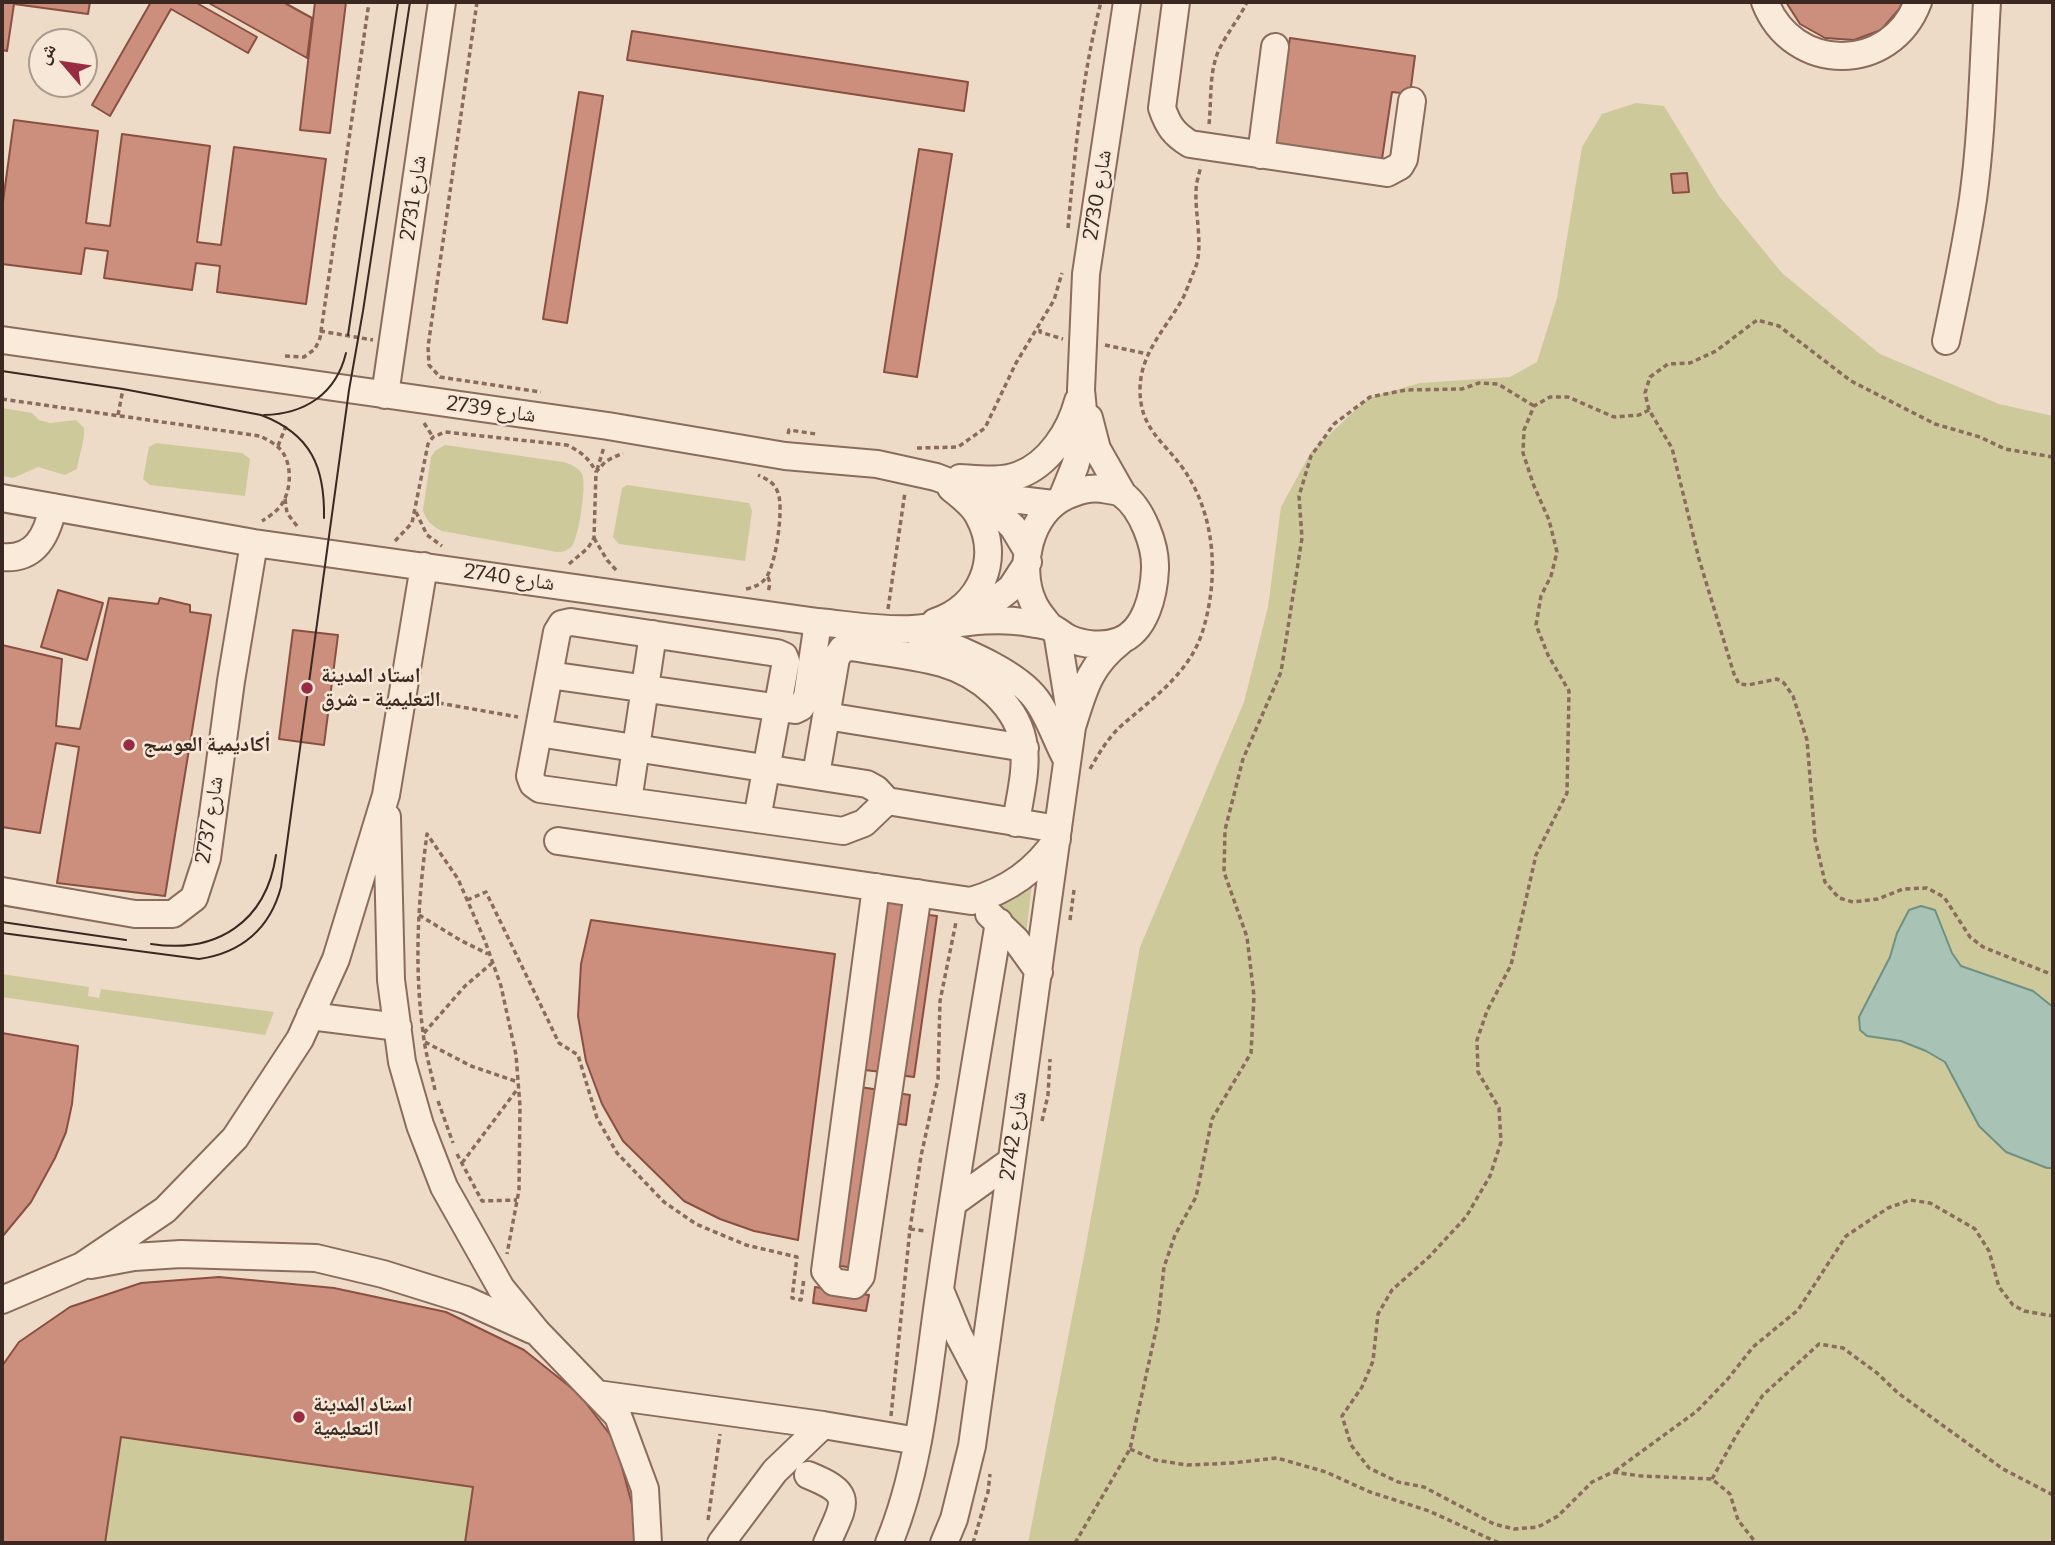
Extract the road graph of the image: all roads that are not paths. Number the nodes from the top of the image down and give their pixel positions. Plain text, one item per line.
1 (442, 2) edge
2 (1127, 2) edge
3 (1176, 2) edge
4 (1765, 2) edge
5 (1918, 2) edge
6 (1987, 2) edge
7 (1275, 47) dead end
8 (1412, 101) dead end
9 (1261, 155) junction
10 (2, 340) edge
11 (1946, 341) dead end
12 (1081, 390) junction
13 (385, 395) junction
14 (936, 477) junction
15 (977, 492) junction
16 (1122, 493) junction
17 (2, 498) edge
18 (1058, 501) junction
19 (53, 507) junction
20 (257, 532) junction
21 (2, 557) edge
22 (1028, 557) junction
23 (425, 566) junction
24 (818, 622) junction
25 (966, 623) junction
26 (898, 629) junction
27 (1054, 630) junction
28 (653, 635) junction
29 (1121, 641) junction
30 (549, 675) junction
31 (644, 690) junction
32 (778, 709) junction
33 (826, 716) junction
34 (539, 727) junction
35 (1072, 727) junction
36 (636, 747) junction
37 (1024, 748) junction
38 (1066, 758) junction
39 (767, 767) junction
40 (816, 775) junction
41 (386, 795) junction
42 (628, 801) junction
43 (887, 801) junction
44 (757, 819) junction
45 (1016, 823) junction
46 (1058, 834) junction
47 (558, 841) dead end
48 (876, 887) junction
49 (2, 891) edge
50 (918, 893) junction
51 (967, 900) junction
52 (999, 922) junction
53 (1039, 972) junction
54 (310, 1016) junction
55 (410, 1031) junction
56 (1010, 1162) junction
57 (953, 1203) junction
58 (82, 1266) junction
59 (940, 1288) junction
60 (2, 1300) edge
61 (537, 1332) junction
62 (981, 1378) junction
63 (597, 1394) junction
64 (823, 1425) junction
65 (918, 1441) junction
66 (808, 1475) dead end
67 (713, 1536) edge
68 (648, 1543) edge
69 (827, 1543) edge
70 (889, 1543) edge
71 (944, 1543) edge

1 - 13 street, شارع 2731
2 - 12 street, شارع 2730
3 - 9 street
4 - 5 street
6 - 11 street
7 - 9 street
8 - 9 street
10 - 13 street, شارع 2739
12 - 14 street
12 - 16 street, شارع 2730
12 - 18 street, شارع 2730
13 - 14 street, شارع 2739
14 - 15 street, شارع 2739
14 - 26 street
15 - 18 street, شارع 2739
15 - 22 street, شارع 2739
16 - 18 street
16 - 29 street
17 - 19 street, شارع 2740
18 - 22 street
19 - 20 street, شارع 2740
19 - 21 street
20 - 23 street, شارع 2740
20 - 49 street, شارع 2737
22 - 25 street, شارع 2740
22 - 27 street
23 - 24 street, شارع 2740
23 - 41 street
24 - 26 street, شارع 2740
24 - 32 street
25 - 26 street, شارع 2740
25 - 27 street, شارع 2740
26 - 38 street
27 - 29 street
27 - 35 street, شارع 2742
28 - 30 street
28 - 31 street
28 - 32 street
29 - 35 street, شارع 2742
30 - 31 street
30 - 34 street
31 - 32 street
31 - 36 street
32 - 39 street
33 - 37 street
33 - 37 street
33 - 40 street
34 - 36 street
34 - 42 street
35 - 38 street, شارع 2742
36 - 39 street
36 - 42 street
37 - 45 street
38 - 46 street, شارع 2742
39 - 40 street
39 - 44 street
40 - 43 street
41 - 54 street
41 - 55 street
42 - 44 street
43 - 44 street
43 - 45 street
45 - 46 street
46 - 51 street
46 - 53 street, شارع 2742
47 - 48 street
48 - 50 street
48 - 50 street
50 - 51 street
51 - 52 street
52 - 53 street
52 - 57 street
53 - 56 street, شارع 2742
54 - 55 street
54 - 58 street
55 - 61 street
56 - 57 street
56 - 62 street, شارع 2742
57 - 59 street
58 - 60 street
58 - 61 street
59 - 62 street
59 - 65 street
61 - 63 street
62 - 71 street, شارع 2742
63 - 64 street
63 - 68 street
64 - 65 street
64 - 67 street
65 - 70 street
66 - 69 street

